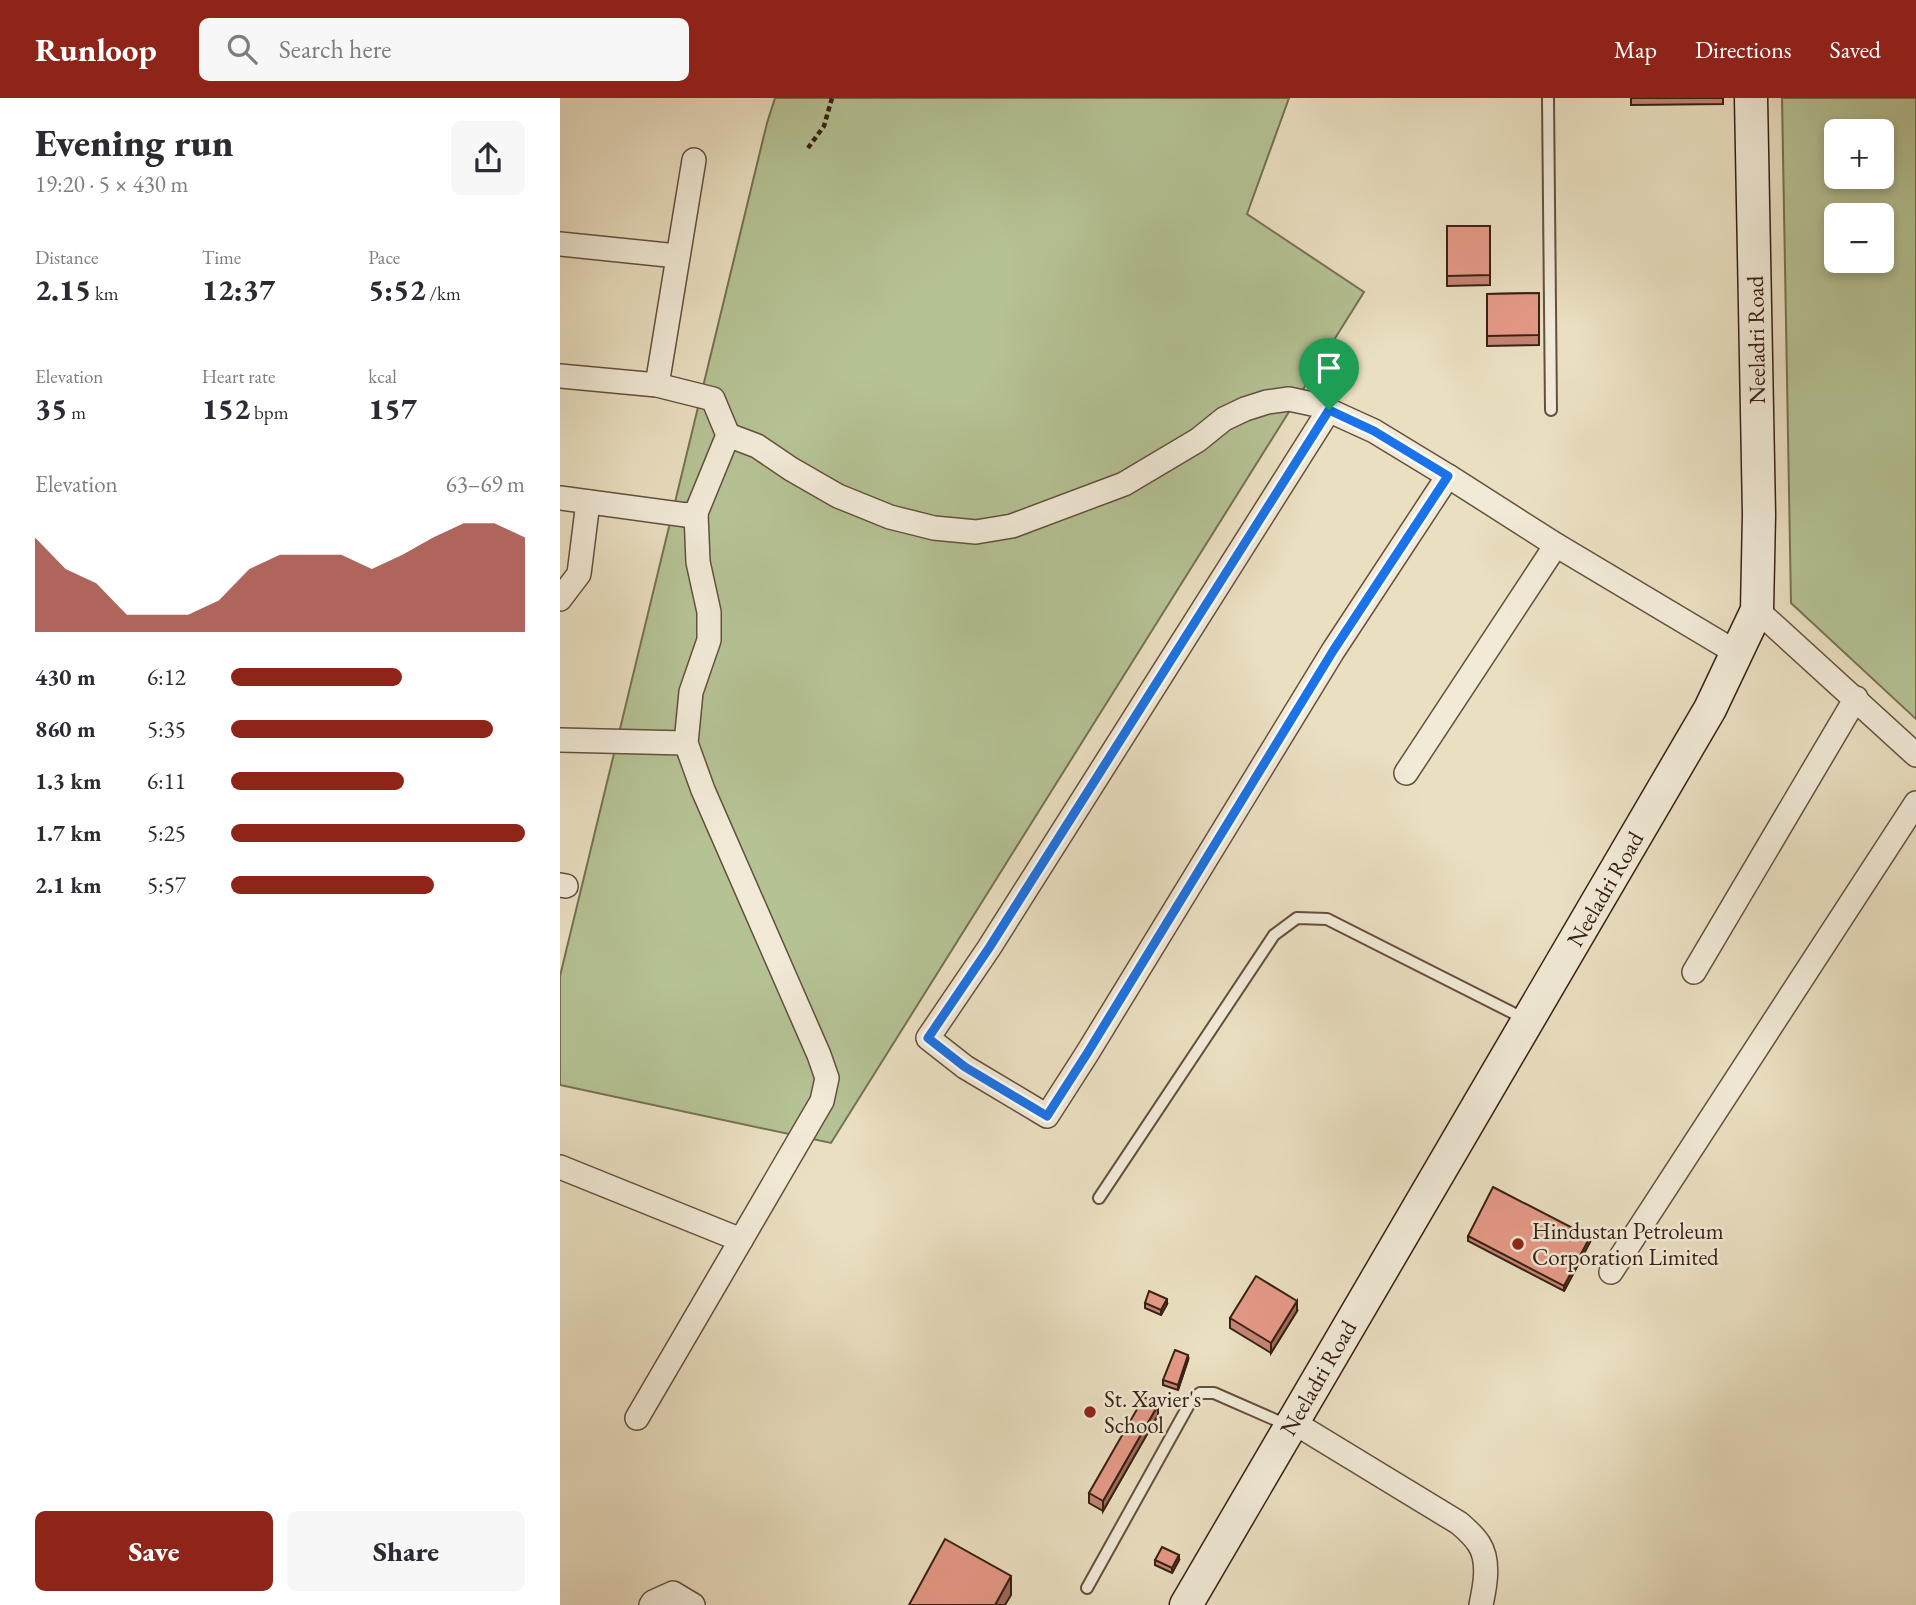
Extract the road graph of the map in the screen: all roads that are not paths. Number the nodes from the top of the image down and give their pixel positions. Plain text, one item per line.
1 (1548, 98) edge
2 (1751, 98) edge
3 (694, 160) dead end
4 (560, 244) edge
5 (677, 256) junction
6 (560, 376) edge
7 (657, 385) junction
8 (1329, 410) junction
9 (1551, 410) dead end
10 (727, 435) junction
11 (1448, 476) junction
12 (560, 499) edge
13 (588, 502) junction
14 (696, 513) junction
15 (1556, 545) junction
16 (560, 599) edge
17 (1757, 610) junction
18 (1737, 653) junction
19 (1856, 698) junction
20 (560, 740) edge
21 (686, 743) junction
22 (1916, 755) edge
23 (1406, 773) dead end
24 (1916, 803) edge
25 (1694, 972) dead end
26 (1528, 1021) junction
27 (560, 1167) edge
28 (1099, 1198) dead end
29 (741, 1240) junction
30 (1611, 1272) dead end
31 (637, 1418) dead end
32 (1291, 1424) junction
33 (1087, 1588) dead end
34 (651, 1605) edge
35 (693, 1605) edge
36 (1186, 1605) edge
37 (1480, 1605) edge

1 - 9 lane
2 - 17 main road, Neeladri Road
3 - 5 street
4 - 5 street
5 - 7 street
6 - 7 street
7 - 10 street
8 - 10 street
8 - 11 street
8 - 11 street
10 - 14 street
11 - 15 street
12 - 13 street
13 - 14 street
13 - 16 street
14 - 21 street
15 - 18 street
15 - 23 street
17 - 18 main road, Neeladri Road
17 - 19 street
18 - 26 main road, Neeladri Road
19 - 22 street
19 - 25 street
20 - 21 street
21 - 29 street
24 - 30 street
26 - 28 lane
26 - 32 main road, Neeladri Road
27 - 29 street
29 - 31 street
32 - 33 lane
32 - 36 main road, Neeladri Road
32 - 37 street
34 - 35 street

